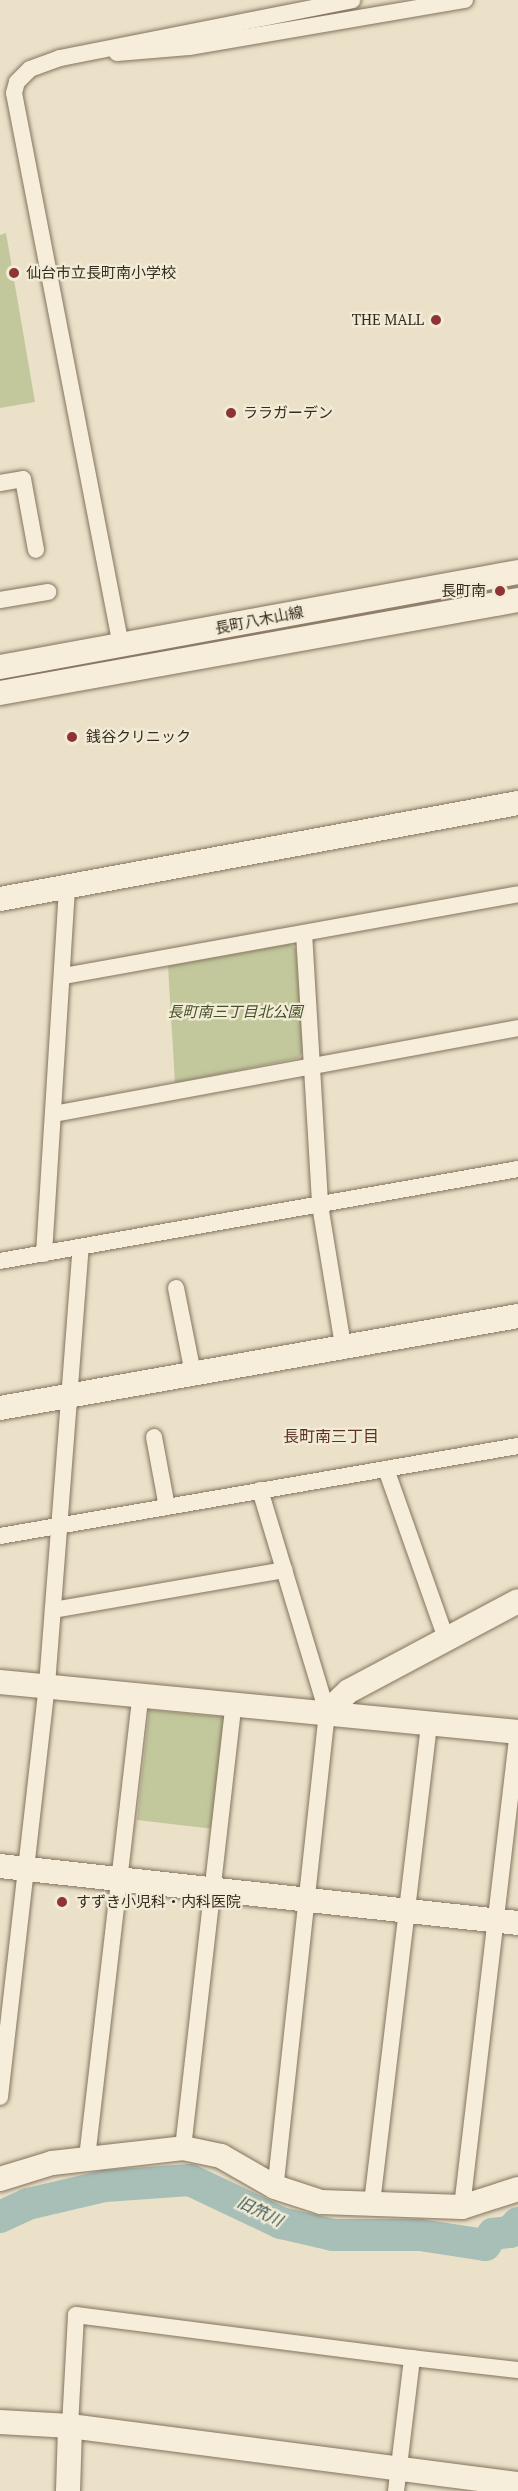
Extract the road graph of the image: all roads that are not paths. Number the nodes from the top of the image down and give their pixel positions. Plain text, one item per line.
1 (352, 0) edge
2 (465, 0) edge
3 (60, 58) junction
4 (0, 483) edge
5 (36, 550) dead end
6 (518, 572) edge
7 (48, 592) dead end
8 (0, 600) edge
9 (518, 600) edge
10 (121, 646) junction
11 (0, 667) edge
12 (0, 693) edge
13 (518, 803) edge
14 (67, 886) junction
15 (518, 894) edge
16 (0, 898) edge
17 (304, 933) junction
18 (64, 976) junction
19 (518, 1028) edge
20 (311, 1065) junction
21 (54, 1114) junction
22 (518, 1170) edge
23 (320, 1205) junction
24 (81, 1248) junction
25 (45, 1254) junction
26 (0, 1262) edge
27 (176, 1288) dead end
28 (518, 1316) edge
29 (343, 1345) junction
30 (192, 1373) junction
31 (69, 1397) junction
32 (0, 1408) edge
33 (154, 1437) dead end
34 (518, 1446) edge
35 (386, 1469) junction
36 (260, 1490) junction
37 (167, 1507) junction
38 (59, 1525) junction
39 (0, 1536) edge
40 (285, 1570) junction
41 (518, 1601) edge
42 (53, 1610) junction
43 (446, 1638) junction
44 (0, 1682) edge
45 (47, 1685) junction
46 (141, 1693) junction
47 (234, 1702) junction
48 (327, 1712) junction
49 (429, 1722) junction
50 (518, 1731) edge
51 (0, 1866) edge
52 (27, 1867) junction
53 (119, 1878) junction
54 (214, 1888) junction
55 (310, 1900) junction
56 (405, 1910) junction
57 (507, 1922) edge
58 (0, 2097) edge
59 (183, 2148) junction
60 (87, 2158) junction
61 (0, 2179) edge
62 (275, 2187) junction
63 (518, 2189) edge
64 (372, 2203) junction
65 (462, 2207) junction
66 (412, 2358) junction
67 (518, 2370) edge
68 (0, 2422) edge
69 (70, 2426) junction
70 (397, 2480) edge
71 (518, 2484) edge
72 (68, 2491) edge

1 - 3 street
2 - 3 street
3 - 10 street
4 - 5 street
6 - 10 street, 長町八木山線
7 - 8 street
9 - 12 street
10 - 11 street, 長町八木山線
13 - 14 street
14 - 16 street
14 - 18 street
15 - 17 street
17 - 18 street
17 - 20 street
18 - 21 street
19 - 20 street
20 - 21 street
20 - 23 street
21 - 25 street
22 - 23 street
23 - 24 street
23 - 29 street
24 - 25 street
24 - 31 street
25 - 26 street
27 - 30 street
28 - 29 street
29 - 30 street
30 - 31 street
31 - 32 street
31 - 38 street
33 - 37 street
34 - 35 street
35 - 36 street
35 - 43 street
36 - 37 street
36 - 40 street
37 - 38 street
38 - 39 street
38 - 42 street
40 - 42 street
40 - 48 street
41 - 43 street
42 - 45 street
43 - 48 street
44 - 45 street
45 - 46 street
45 - 52 street
46 - 47 street
46 - 53 street
47 - 48 street
47 - 54 street
48 - 49 street
48 - 55 street
49 - 50 street
49 - 56 street
50 - 57 street
51 - 52 street
52 - 53 street
52 - 58 street
53 - 54 street
53 - 60 street
54 - 55 street
54 - 59 street
55 - 56 street
55 - 62 street
56 - 57 street
56 - 64 street
57 - 65 street
59 - 60 street
59 - 62 street
60 - 61 street
62 - 64 street
63 - 65 street
64 - 65 street
66 - 67 street
66 - 69 street
66 - 70 street
68 - 69 street
69 - 70 street
69 - 72 street
70 - 71 street

